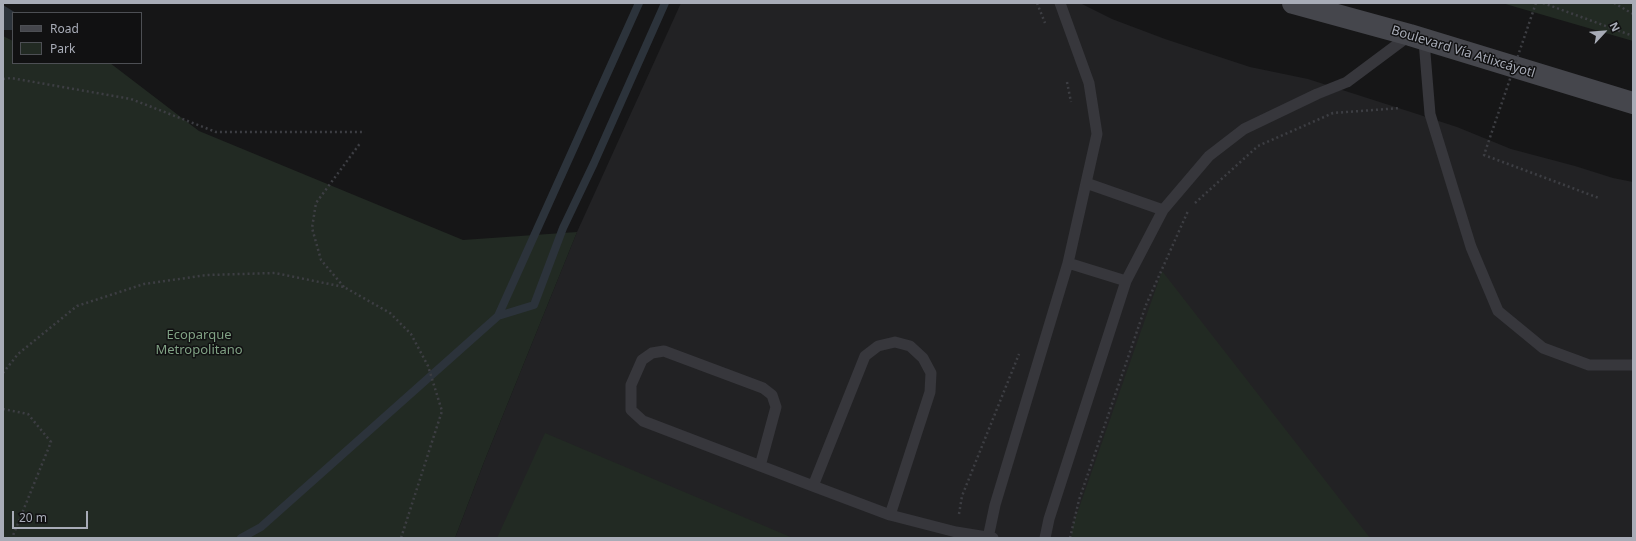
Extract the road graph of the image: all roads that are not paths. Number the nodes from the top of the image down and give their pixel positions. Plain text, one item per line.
1 (1060, 3) edge
2 (1293, 3) edge
3 (1417, 38) junction
4 (1633, 103) edge
5 (1086, 183) junction
6 (1163, 210) junction
7 (1068, 263) junction
8 (1126, 281) junction
9 (1633, 365) edge
10 (760, 466) junction
11 (813, 486) junction
12 (890, 515) junction
13 (990, 538) edge
14 (1045, 538) edge

1 - 5 lane
2 - 3 main road, Boulevard Vía Atlixcáyotl
3 - 4 main road, Boulevard Vía Atlixcáyotl
3 - 6 lane
3 - 9 lane
5 - 6 lane
5 - 7 lane
6 - 8 lane
7 - 8 lane
7 - 13 lane
8 - 14 lane
10 - 10 lane
10 - 11 lane
11 - 12 lane
11 - 12 lane
12 - 13 lane

